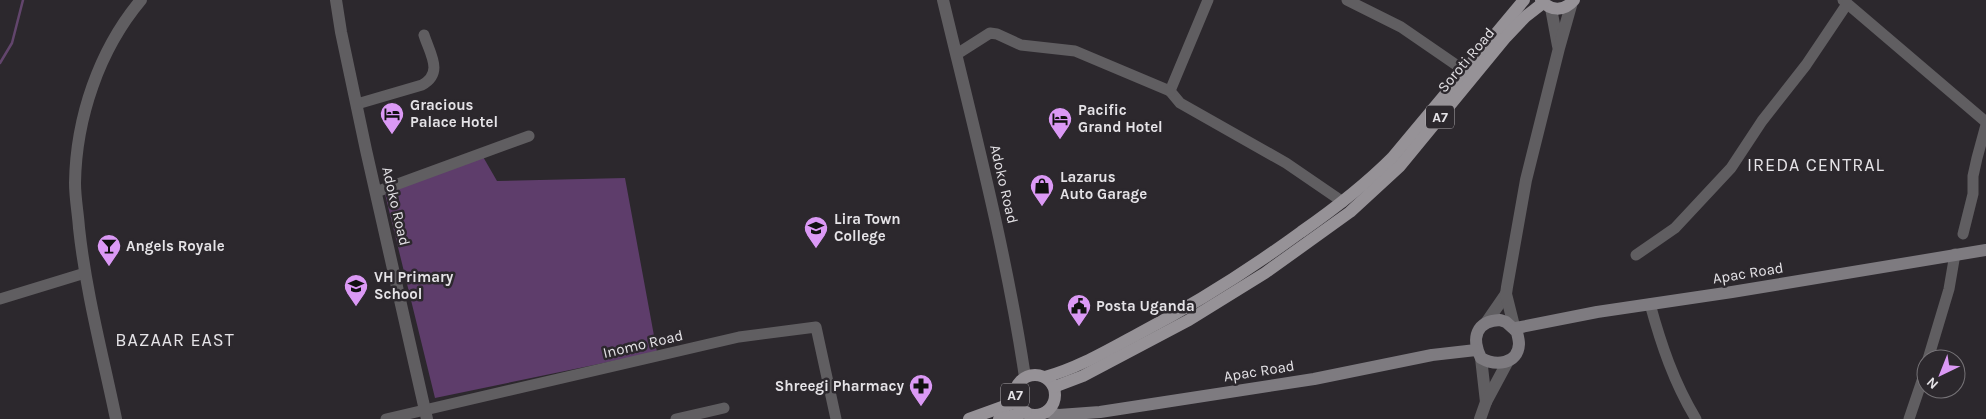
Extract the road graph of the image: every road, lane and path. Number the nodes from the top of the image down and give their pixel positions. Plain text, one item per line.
1 (141, 0) edge
2 (336, 0) edge
3 (943, 0) edge
4 (1208, 0) edge
5 (1346, 0) edge
6 (1573, 1) edge
7 (1845, 2) edge
8 (1545, 4) edge
9 (1521, 8) edge
10 (424, 34) dead end
11 (1559, 48) junction
12 (957, 54) junction
13 (1465, 71) junction
14 (1170, 91) junction
15 (357, 104) junction
16 (1986, 123) edge
17 (529, 136) dead end
18 (376, 192) junction
19 (1346, 207) junction
20 (1963, 234) dead end
21 (1986, 250) edge
22 (1955, 254) junction
23 (1636, 255) dead end
24 (1262, 268) junction
25 (85, 273) junction
26 (1506, 294) junction
27 (0, 299) edge
28 (1650, 304) junction
29 (1486, 323) junction
30 (1516, 329) junction
31 (1931, 349) edge
32 (1479, 354) junction
33 (1508, 361) junction
34 (1025, 377) junction
35 (1045, 377) junction
36 (1054, 387) junction
37 (1916, 398) edge
38 (1016, 402) junction
39 (1486, 402) junction
40 (724, 408) dead end
41 (1026, 412) junction
42 (1046, 412) junction
43 (426, 414) edge
44 (1100, 416) edge
45 (116, 419) edge
46 (386, 419) edge
47 (676, 419) edge
48 (836, 419) edge
49 (969, 419) edge
50 (999, 419) edge
51 (1480, 419) edge
52 (1696, 419) edge
53 (1909, 419) edge

1 - 25 street
2 - 15 street, Adoko Road
3 - 12 street, Adoko Road
4 - 14 street
5 - 13 street
6 - 8 main road, A7
6 - 11 street
7 - 16 street
7 - 23 street
8 - 9 main road, A7
8 - 11 street
9 - 13 main road, Soroti Road / A7
9 - 19 main road, Soroti Road / A7
10 - 15 street
11 - 26 street
12 - 14 street
12 - 34 street, Adoko Road
13 - 19 main road, Soroti Road / A7
14 - 19 street
15 - 18 street, Adoko Road
16 - 20 street
17 - 18 street
18 - 43 street, Adoko Road
19 - 24 main road, A7
21 - 22 main road, Apac Road
22 - 28 main road, Apac Road
22 - 31 street
24 - 35 main road, A7
24 - 36 main road, A7
25 - 27 street
25 - 45 street
26 - 29 street
26 - 30 street
28 - 30 main road, Apac Road
28 - 52 street
29 - 30 main road
29 - 32 main road
30 - 33 main road
32 - 33 main road
32 - 39 street
32 - 44 main road, Apac Road
33 - 39 street
34 - 35 main road, A7
34 - 38 main road, A7
35 - 36 main road, A7
36 - 42 main road, A7
37 - 53 street
38 - 41 main road, A7
38 - 49 main road, A7
39 - 51 street
40 - 47 street
41 - 42 main road, A7
41 - 50 main road, A7
42 - 44 main road, Apac Road
43 - 46 street, Inomo Road
43 - 48 street, Inomo Road

